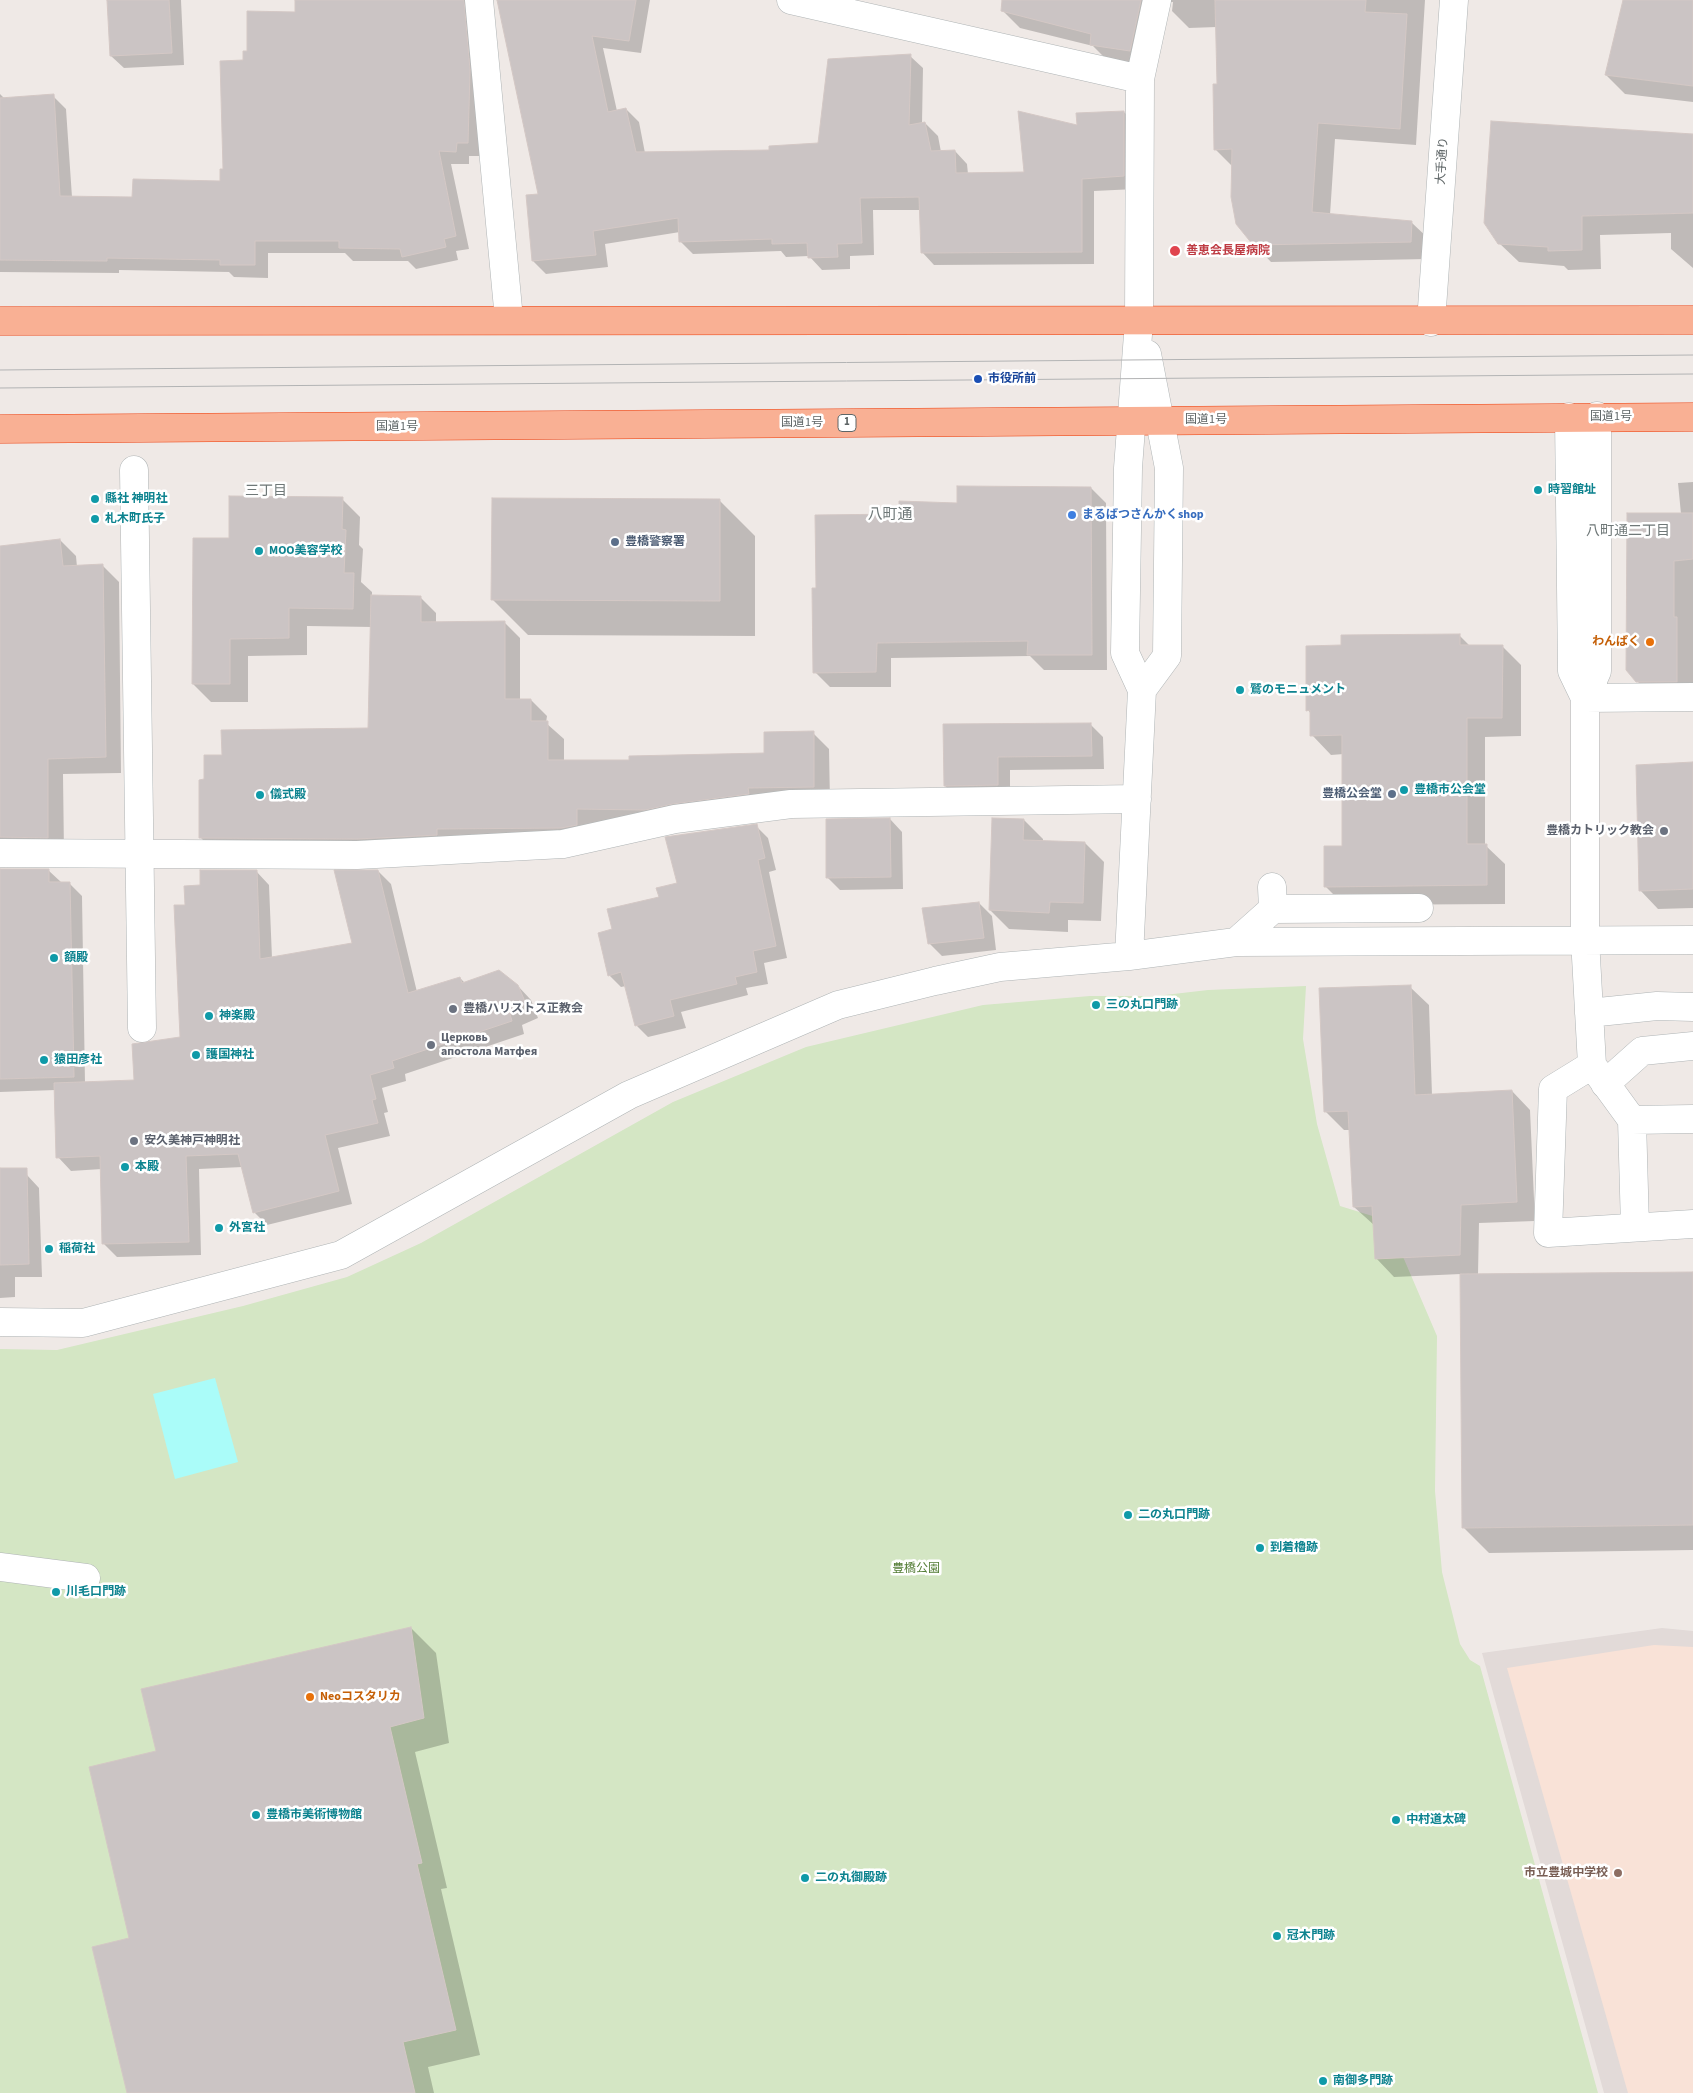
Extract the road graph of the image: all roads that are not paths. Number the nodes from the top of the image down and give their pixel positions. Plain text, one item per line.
1 (479, 0) edge
2 (791, 0) edge
3 (1157, 0) edge
4 (1454, 0) edge
5 (1140, 79) junction
6 (509, 319) junction
7 (1693, 320) edge
8 (0, 321) edge
9 (1140, 321) junction
10 (1431, 322) junction
11 (1597, 416) junction
12 (1569, 417) junction
13 (1693, 417) edge
14 (1132, 420) junction
15 (1160, 420) junction
16 (0, 429) edge
17 (134, 470) dead end
18 (1142, 690) junction
19 (1693, 697) edge
20 (1585, 698) junction
21 (1137, 799) junction
22 (0, 853) edge
23 (141, 854) junction
24 (1418, 908) dead end
25 (1585, 939) junction
26 (1693, 940) edge
27 (1236, 942) junction
28 (1129, 956) junction
29 (1693, 1007) edge
30 (1589, 1013) junction
31 (142, 1028) dead end
32 (1693, 1046) edge
33 (1598, 1074) junction
34 (1693, 1119) edge
35 (1632, 1120) junction
36 (1693, 1224) edge
37 (1636, 1228) junction
38 (0, 1322) edge
39 (0, 1567) edge
40 (86, 1578) dead end

1 - 6 street
2 - 5 street
3 - 5 street
4 - 10 street, 大手通り
5 - 9 street
6 - 8 highway
6 - 9 highway
7 - 10 highway
9 - 10 highway
9 - 14 street
9 - 15 street
11 - 12 highway, 国道1号 / 1
11 - 13 highway, 国道1号 / 1
11 - 20 street
12 - 15 highway, 国道1号 / 1
12 - 20 street
14 - 15 highway, 国道1号 / 1
14 - 16 highway, 国道1号 / 1
14 - 18 street
15 - 18 street
17 - 23 street
18 - 21 street
19 - 20 street
20 - 25 street
21 - 23 street
21 - 28 street
22 - 23 street
23 - 31 street
24 - 27 street
25 - 26 street
25 - 27 street
25 - 30 street
27 - 28 street
28 - 38 street
29 - 30 street
30 - 33 street
32 - 33 street
33 - 35 street
33 - 37 street
34 - 35 street
35 - 37 street
36 - 37 street
39 - 40 street

